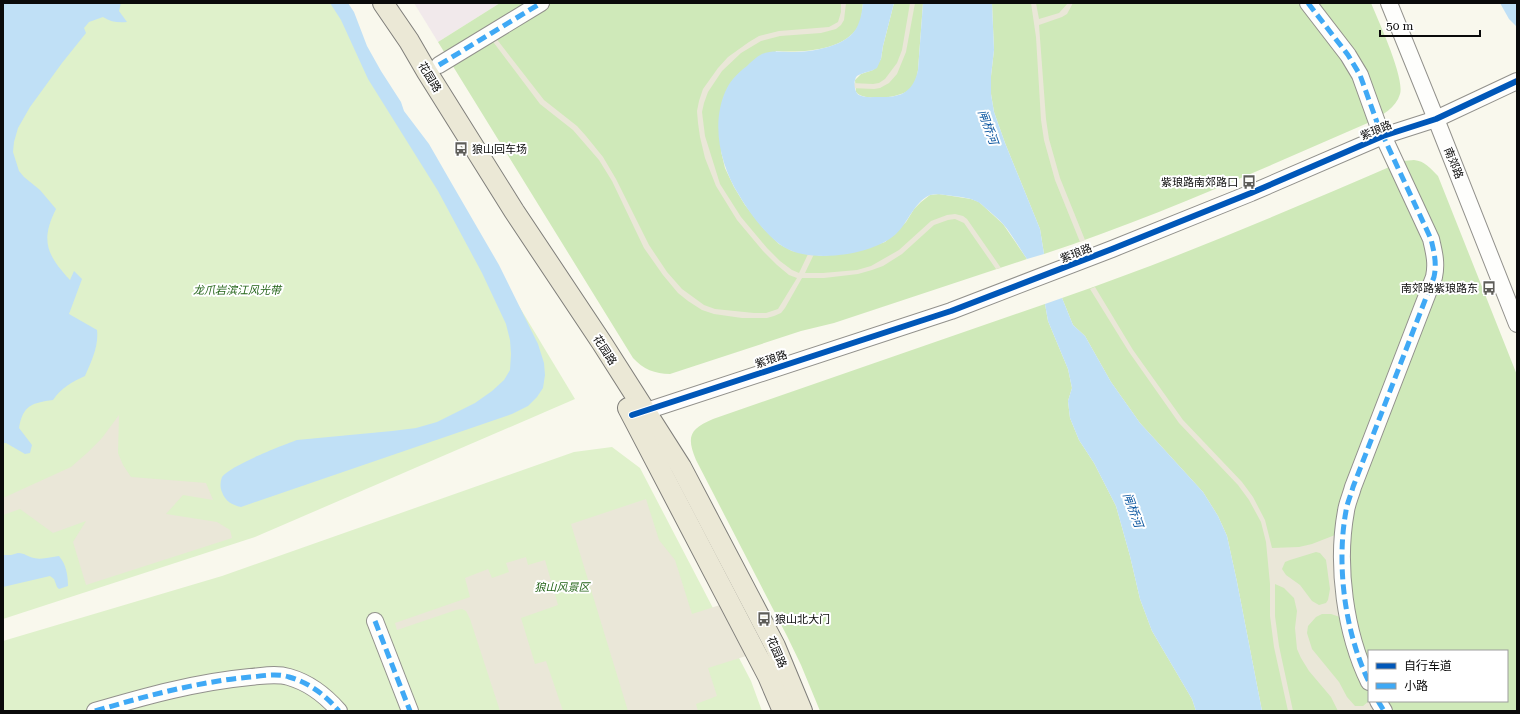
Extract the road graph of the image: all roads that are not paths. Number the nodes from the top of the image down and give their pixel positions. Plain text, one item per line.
1 (374, 3) edge
2 (383, 3) edge
3 (541, 3) edge
4 (1308, 3) edge
5 (1389, 3) edge
6 (439, 65) dead end
7 (1517, 81) edge
8 (1436, 119) junction
9 (1383, 136) junction
10 (1517, 324) edge
11 (638, 413) junction
12 (375, 620) dead end
13 (1368, 680) edge
14 (1379, 702) edge
15 (95, 711) edge
16 (338, 711) edge
17 (410, 711) edge
18 (783, 711) edge
19 (802, 711) edge
20 (1384, 711) edge

1 - 11 main road, 花园路
2 - 11 main road, 花园路
3 - 6 street
4 - 9 street
5 - 8 street, 南郊路
7 - 8 street, 紫琅路
8 - 9 street, 紫琅路
8 - 10 street, 南郊路
9 - 11 street, 紫琅路
9 - 13 street
11 - 18 main road, 花园路
11 - 19 main road, 花园路
12 - 17 street
14 - 20 street
15 - 16 street

